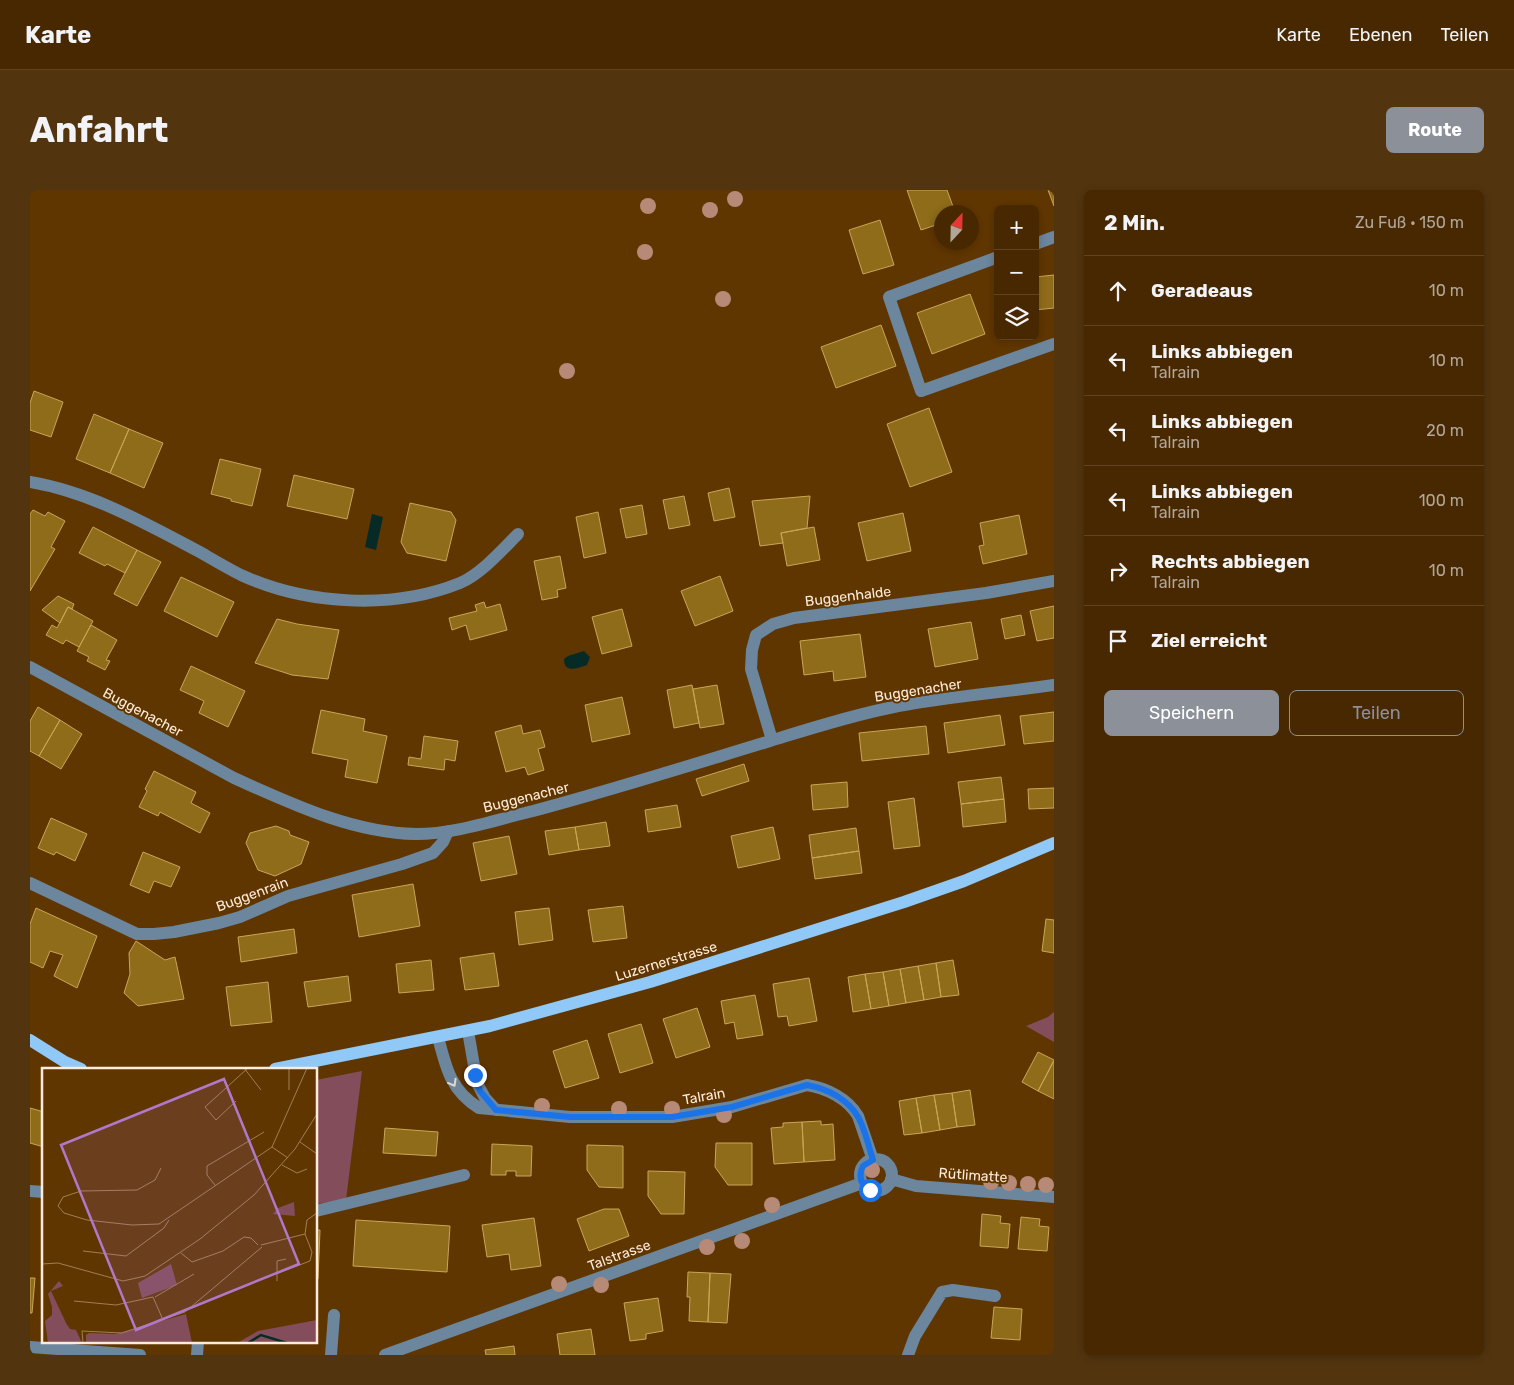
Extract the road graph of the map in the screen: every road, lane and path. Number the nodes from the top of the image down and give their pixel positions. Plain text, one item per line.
1 (1054, 237) edge
2 (1039, 243) edge
3 (994, 258) edge
4 (1054, 344) edge
5 (30, 482) edge
6 (518, 534) dead end
7 (1054, 582) edge
8 (30, 667) edge
9 (1054, 685) edge
10 (772, 740) junction
11 (448, 830) junction
12 (1054, 843) edge
13 (30, 883) edge
14 (468, 1031) junction
15 (438, 1037) junction
16 (30, 1040) edge
17 (79, 1068) edge
18 (280, 1068) edge
19 (496, 1110) junction
20 (873, 1160) junction
21 (464, 1175) dead end
22 (891, 1179) junction
23 (862, 1183) junction
24 (1054, 1197) edge
25 (318, 1211) edge
26 (995, 1296) dead end
27 (334, 1315) dead end
28 (198, 1342) edge
29 (30, 1347) edge
30 (140, 1355) edge
31 (197, 1355) edge
32 (331, 1355) edge
33 (386, 1355) edge
34 (908, 1355) edge

1 - 2 street
3 - 4 street
5 - 6 street
7 - 10 street, Buggenhalde
8 - 11 street, Buggenacher
9 - 10 street, Buggenacher
10 - 11 street, Buggenacher
11 - 13 street, Buggenrain
12 - 14 main road, Luzernerstrasse
14 - 15 main road, Luzernerstrasse
14 - 19 street
15 - 18 main road, Luzernerstrasse
15 -> 19 street, Talrain
16 - 17 main road
19 - 20 street, Talrain
20 - 22 street
20 - 23 street
21 - 25 street
22 - 23 street
22 - 24 street, Rütlimatte
23 - 33 street, Talstrasse
26 - 34 street
27 - 32 street
28 - 31 street
29 - 30 street

